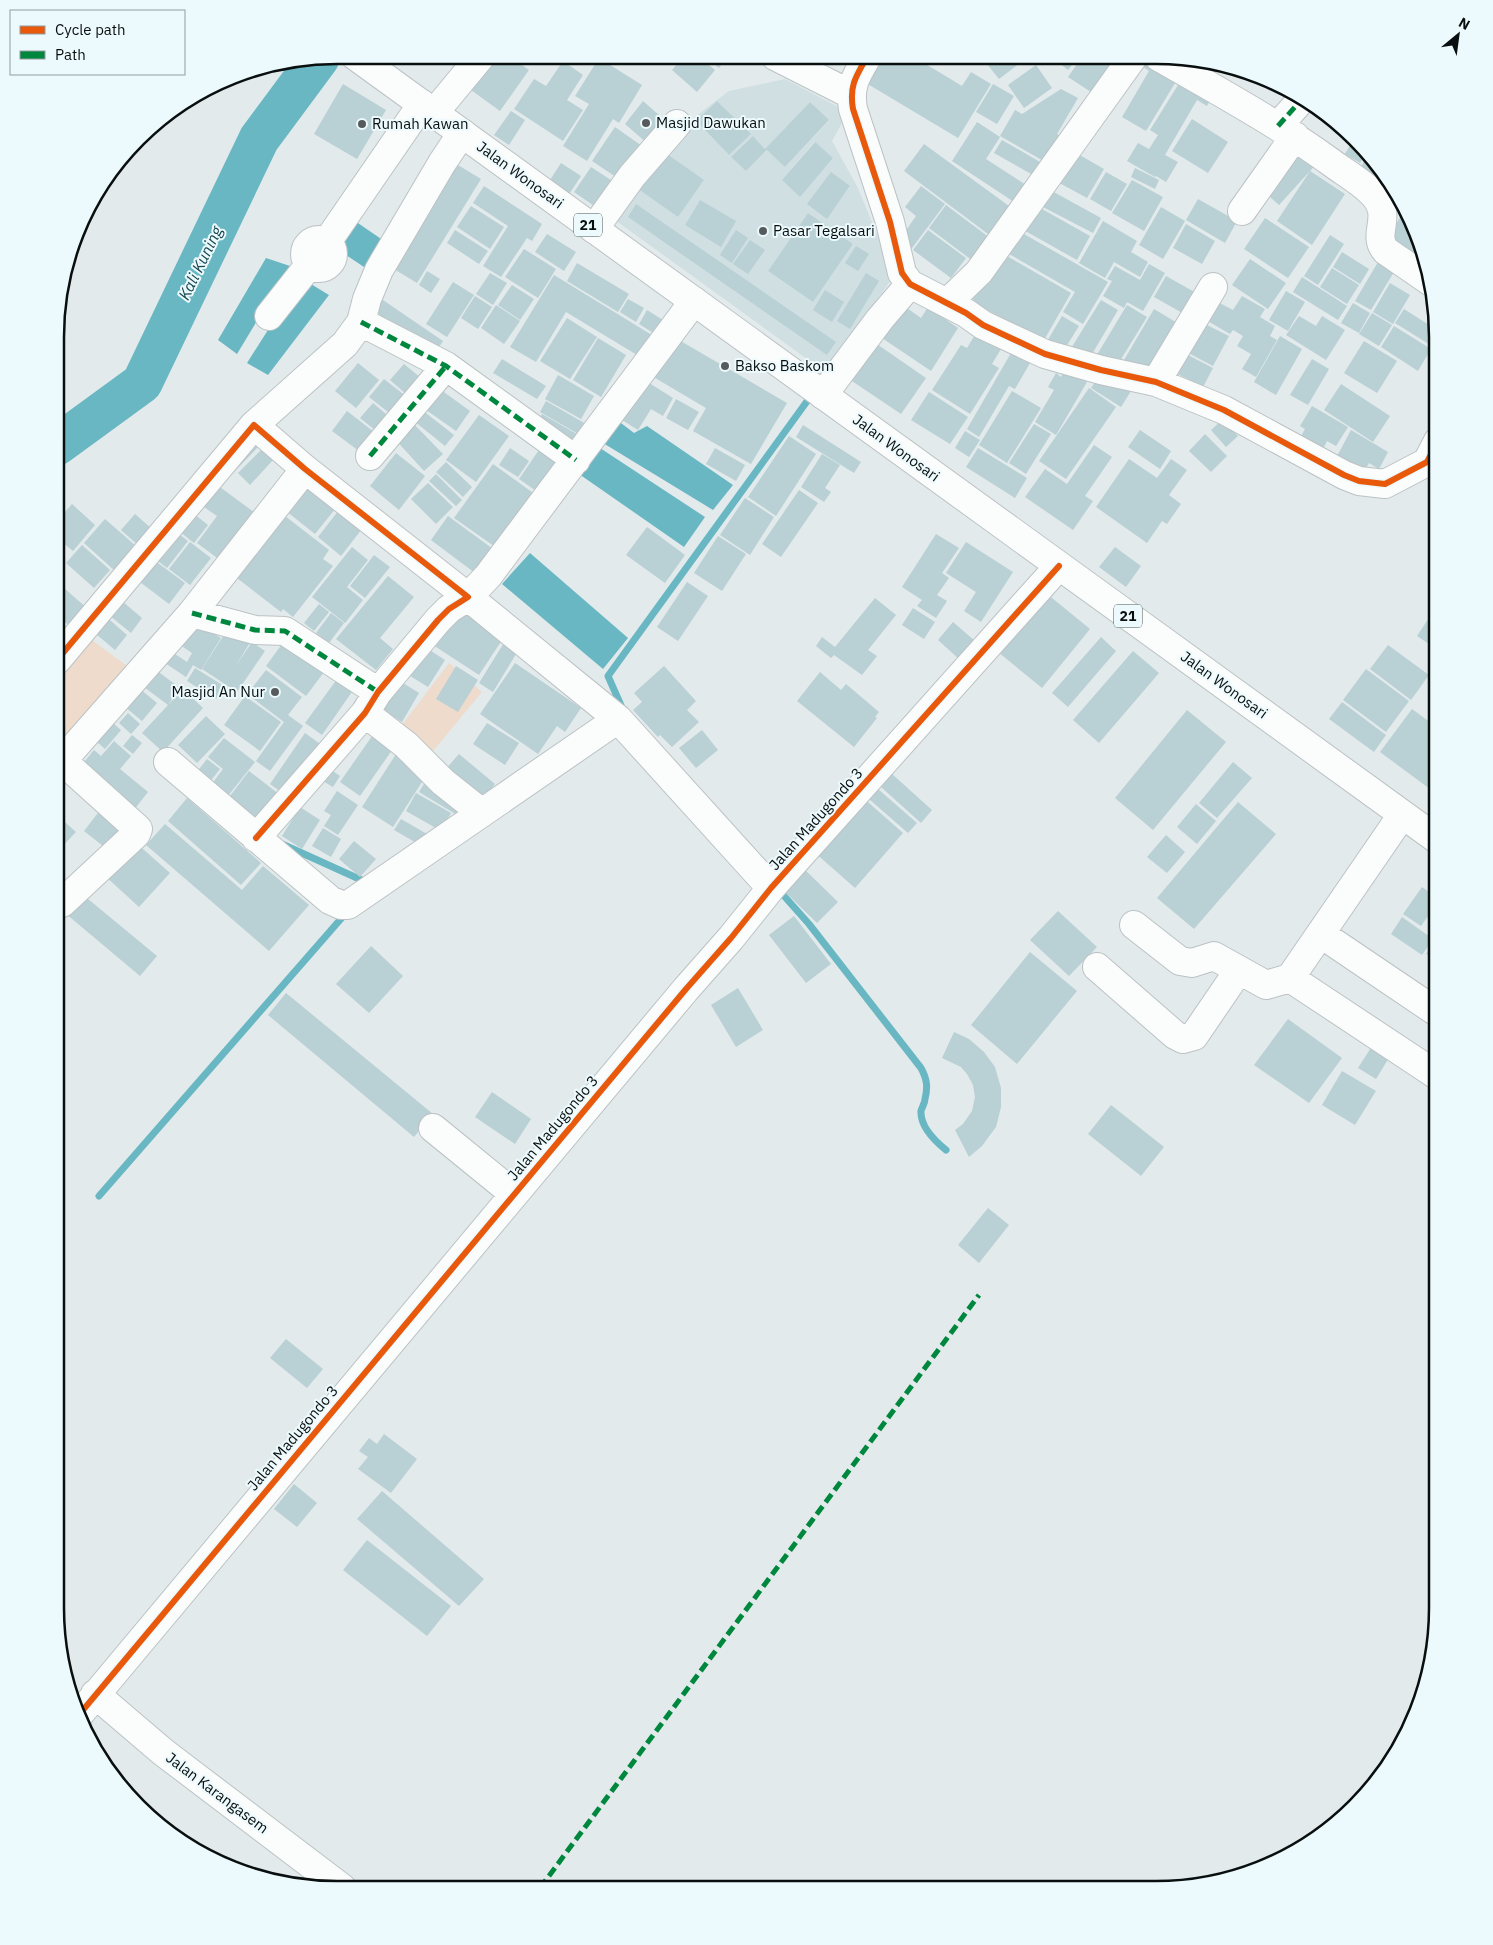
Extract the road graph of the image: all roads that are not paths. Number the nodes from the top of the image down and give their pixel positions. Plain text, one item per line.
1 (367, 64) edge
2 (473, 64) edge
3 (791, 64) edge
4 (862, 64) edge
5 (1128, 64) edge
6 (1171, 64) edge
7 (850, 94) junction
8 (1299, 104) edge
9 (428, 108) junction
10 (677, 124) dead end
11 (1286, 131) junction
12 (462, 133) junction
13 (1242, 211) dead end
14 (594, 229) junction
15 (1422, 276) edge
16 (910, 284) junction
17 (1213, 287) dead end
18 (694, 301) junction
19 (947, 303) junction
20 (269, 316) dead end
21 (361, 322) junction
22 (446, 366) junction
23 (1156, 382) junction
24 (817, 391) junction
25 (254, 425) junction
26 (370, 456) dead end
27 (576, 460) junction
28 (1429, 461) edge
29 (305, 468) junction
30 (1059, 566) junction
31 (468, 597) junction
32 (192, 613) junction
33 (64, 652) edge
34 (371, 703) junction
35 (615, 716) junction
36 (64, 753) edge
37 (168, 762) dead end
38 (64, 763) edge
39 (482, 813) junction
40 (1402, 815) junction
41 (1429, 834) edge
42 (256, 838) junction
43 (771, 888) junction
44 (64, 901) edge
45 (1134, 925) dead end
46 (1321, 934) junction
47 (1097, 967) dead end
48 (1239, 970) junction
49 (1290, 978) junction
50 (1429, 1008) edge
51 (1429, 1070) edge
52 (433, 1128) dead end
53 (514, 1194) junction
54 (95, 1694) junction
55 (83, 1709) edge
56 (333, 1881) edge

1 - 9 main road, Jalan Wonosari / 21
2 - 9 main road
3 - 7 main road
4 - 7 main road
5 - 19 main road
6 - 11 main road
7 - 16 main road
8 - 11 main road
9 - 12 main road, Jalan Wonosari / 21
9 - 20 main road
10 - 14 main road
11 - 13 main road
11 - 15 main road
12 - 14 main road, Jalan Wonosari / 21
12 - 21 main road
14 - 18 main road, Jalan Wonosari / 21
16 - 19 main road
16 - 24 main road
17 - 23 main road
18 - 24 main road, Jalan Wonosari / 21
18 - 27 main road
19 - 23 main road
21 - 22 main road
21 - 25 main road
22 - 26 main road
22 - 27 main road
23 - 28 main road
24 - 30 main road, Jalan Wonosari / 21
25 - 29 main road
25 - 33 main road
27 - 31 main road
29 - 31 main road
29 - 32 main road
30 - 40 main road, Jalan Wonosari / 21
30 - 43 main road, Jalan Madugondo 3
31 - 34 main road
31 - 35 main road
32 - 34 main road
32 - 36 main road
34 - 39 main road
34 - 42 main road
35 - 39 main road
35 - 43 main road
37 - 42 main road
38 - 44 main road
39 - 42 main road
40 - 41 main road, Jalan Wonosari / 21
40 - 46 main road
43 - 53 main road, Jalan Madugondo 3
45 - 48 main road
46 - 49 main road
46 - 50 main road
47 - 48 main road
48 - 49 main road
49 - 51 main road
52 - 53 main road
53 - 54 main road, Jalan Madugondo 3
54 - 55 main road, Jalan Madugondo 3
54 - 56 main road, Jalan Karangasem

